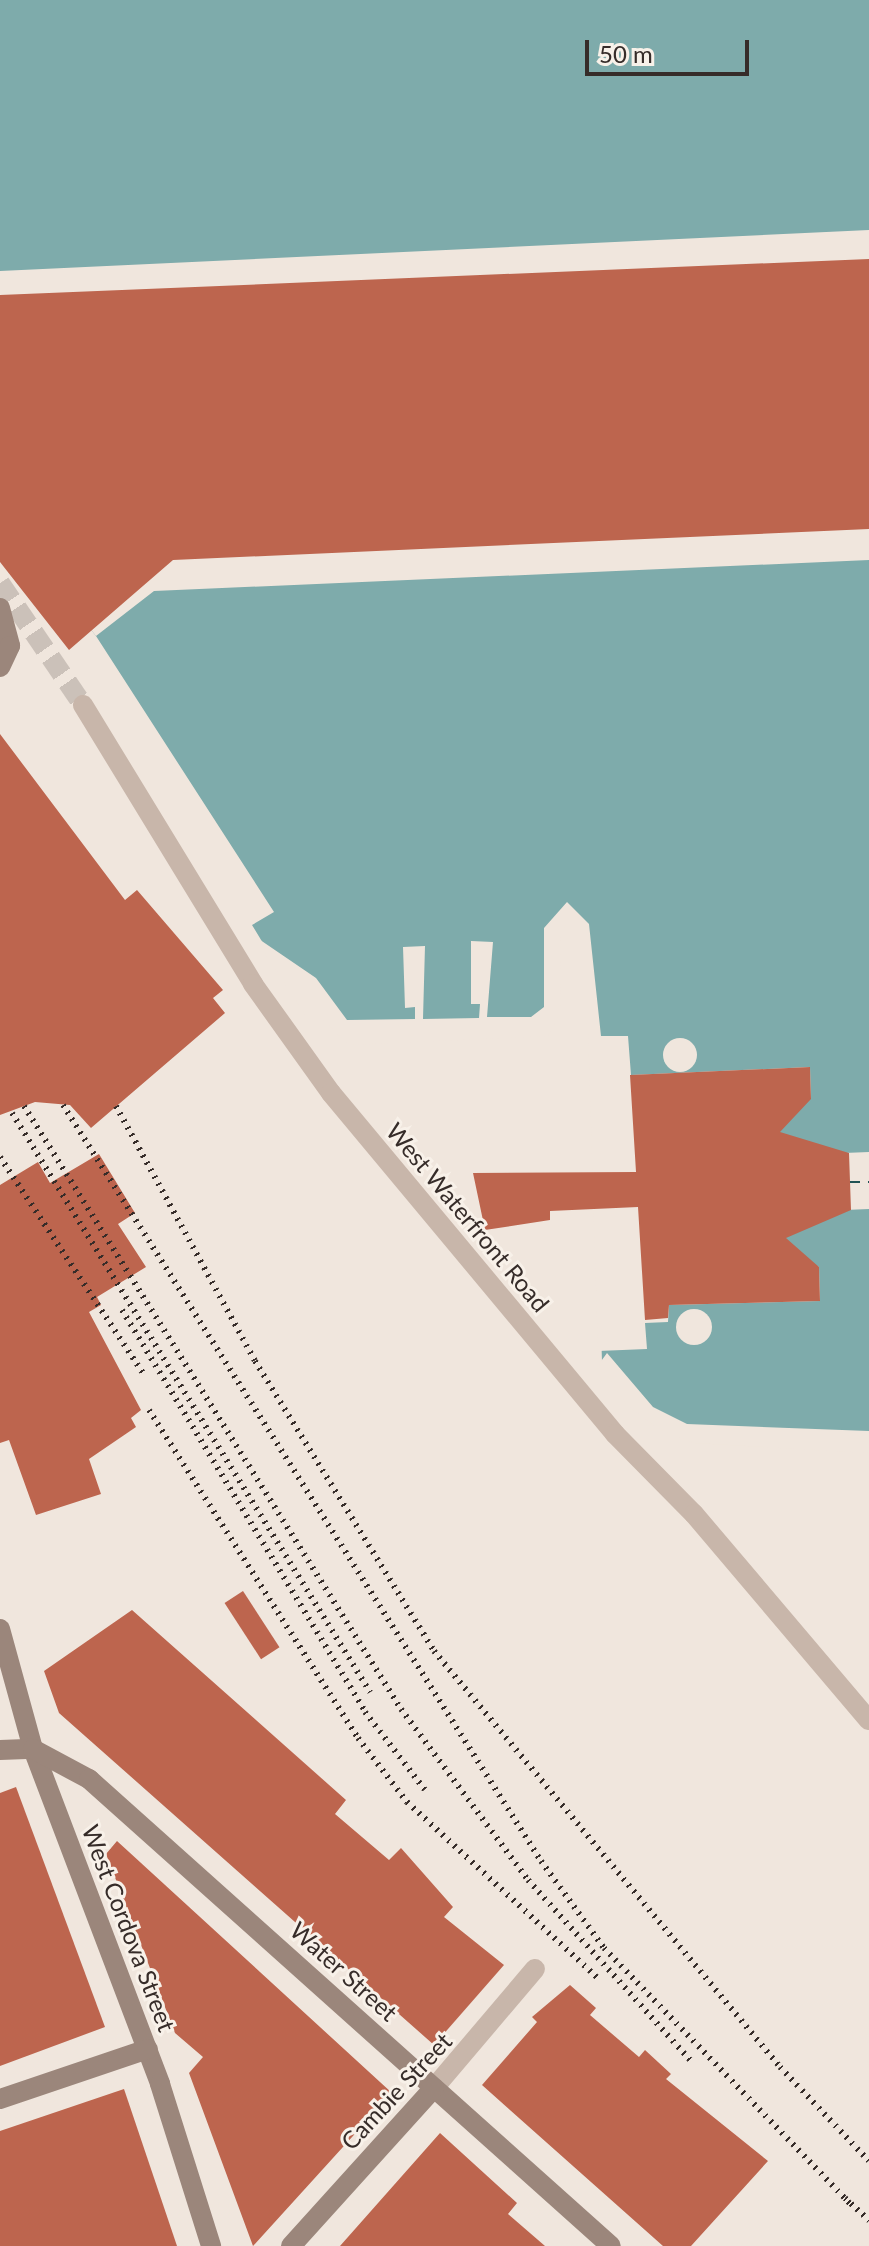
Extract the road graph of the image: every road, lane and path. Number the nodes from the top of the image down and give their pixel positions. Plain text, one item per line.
1 (0, 608) edge
2 (2, 663) edge
3 (83, 705) tunnel mouth
4 (0, 1629) edge
5 (869, 1720) edge
6 (33, 1749) junction
7 (0, 1750) edge
8 (535, 1969) dead end
9 (148, 2049) junction
10 (434, 2088) junction
11 (0, 2099) edge
12 (211, 2246) edge
13 (291, 2246) edge
14 (611, 2246) edge

1 - 2 main road
3 - 5 street, West Waterfront Road
4 - 6 main road, West Cordova Street
6 - 7 main road
6 - 9 main road, West Cordova Street
6 - 10 main road, Water Street
8 - 10 street, Cambie Street
9 - 11 main road
9 - 12 main road, West Cordova Street
10 - 13 main road, Cambie Street
10 - 14 main road, Water Street

